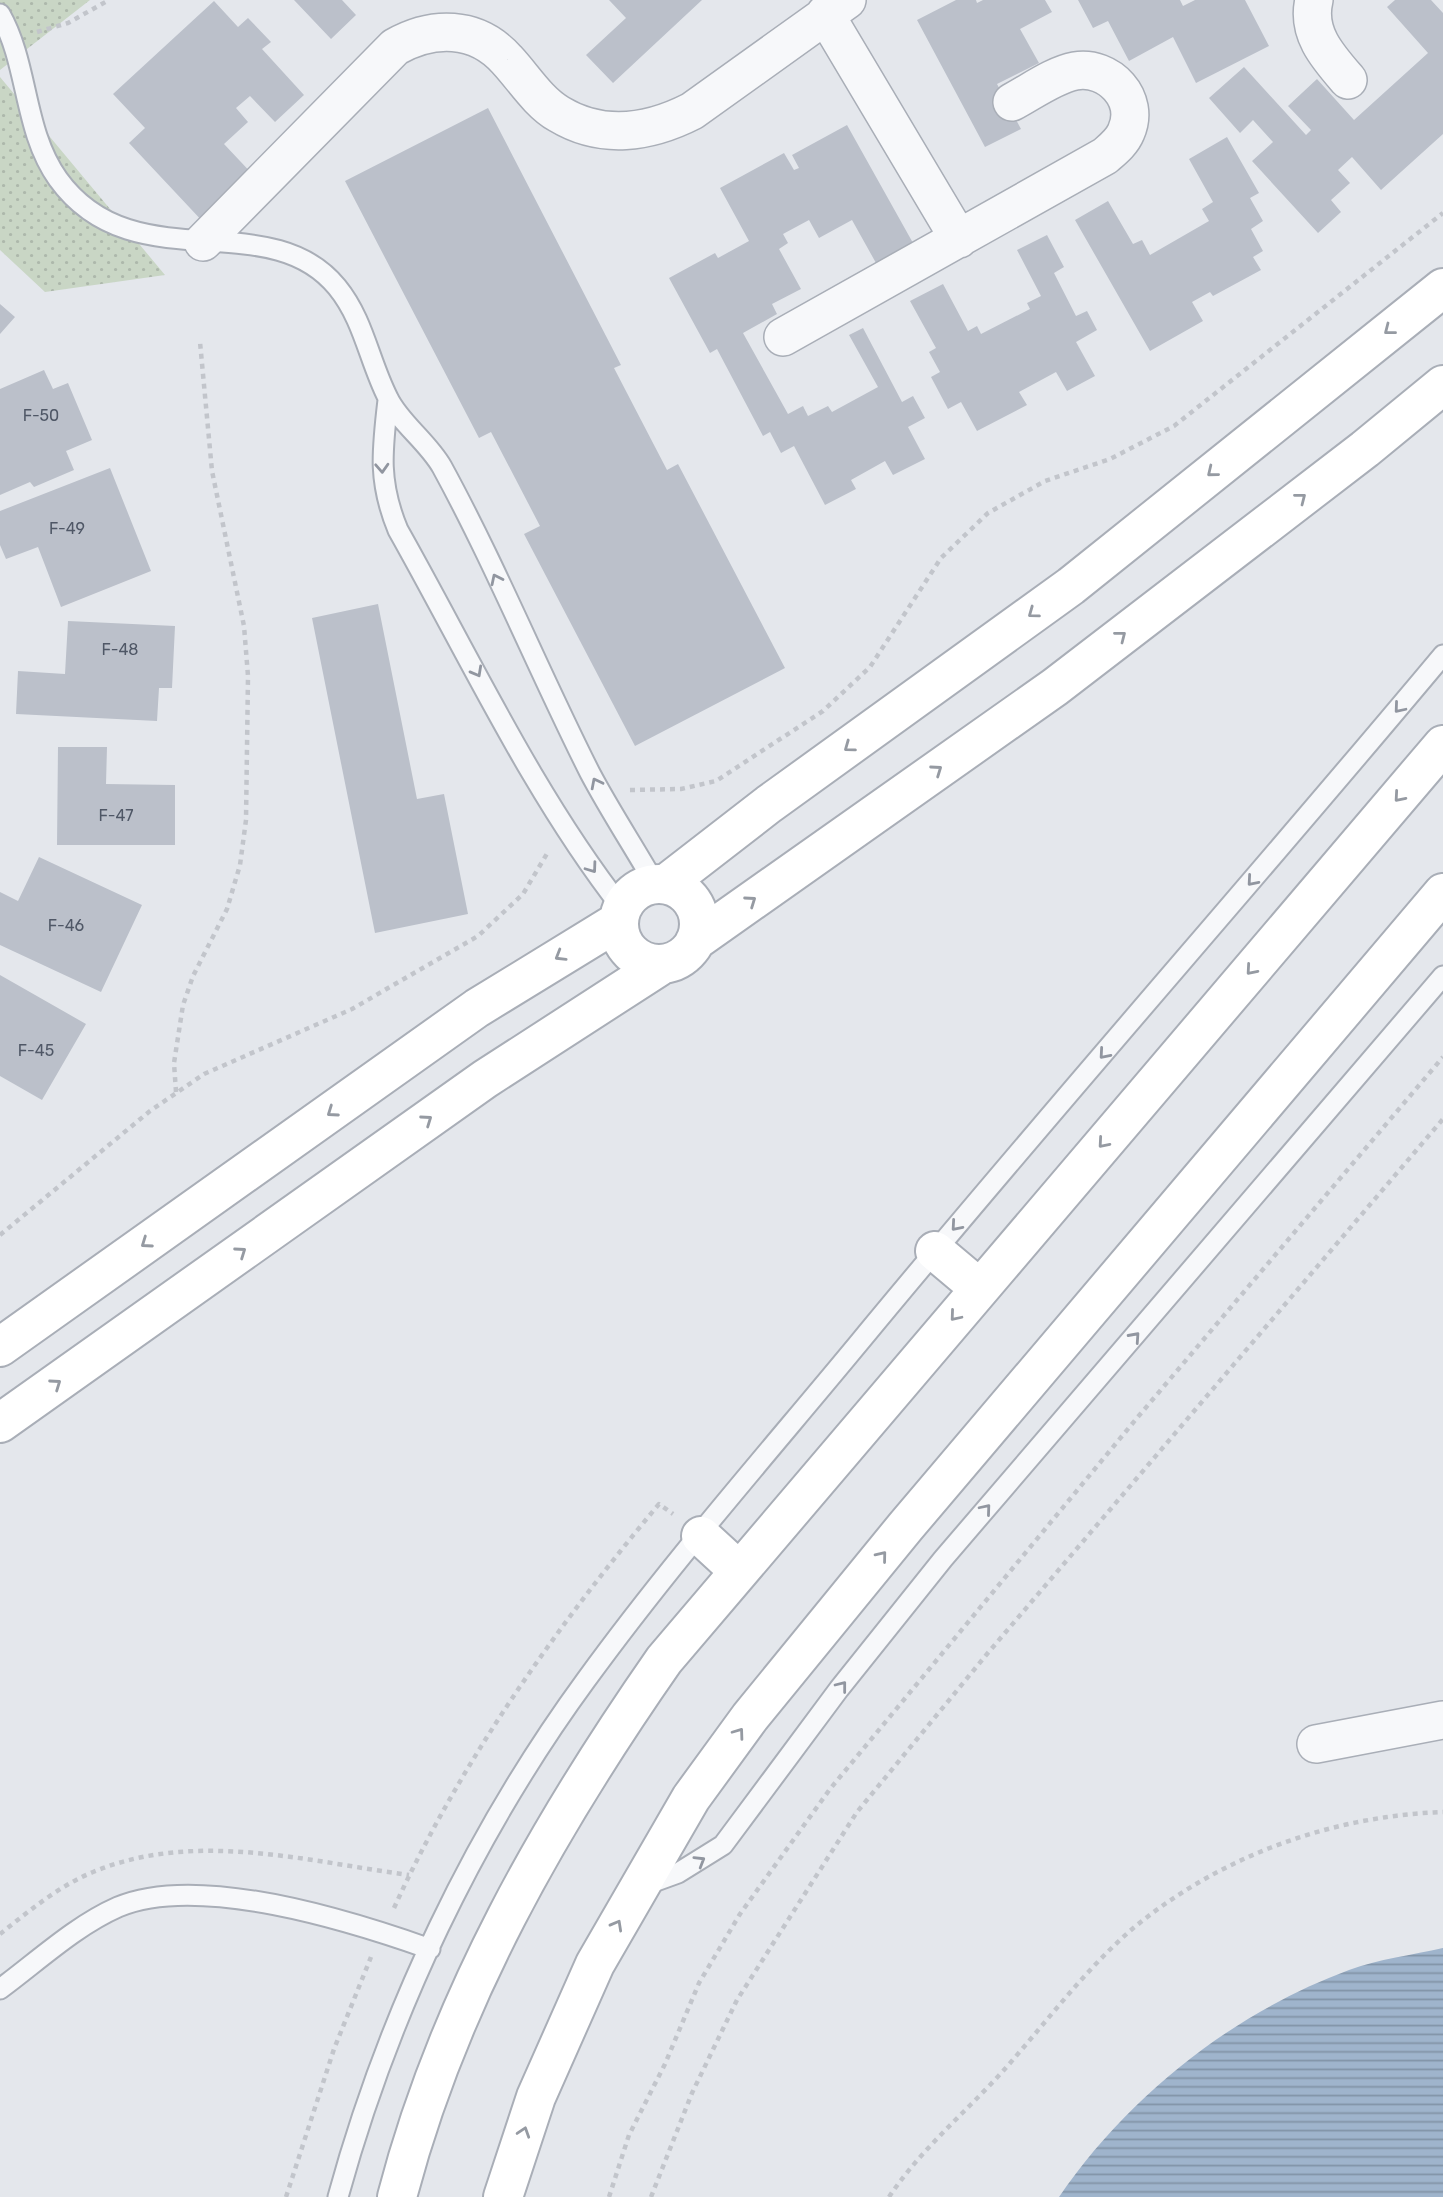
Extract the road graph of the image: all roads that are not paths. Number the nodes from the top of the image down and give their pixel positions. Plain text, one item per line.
1 (1314, 0) edge
2 (836, 7) edge
3 (0, 14) edge
4 (1348, 80) dead end
5 (1012, 102) dead end
6 (959, 239) junction
7 (203, 242) junction
8 (1443, 288) edge
9 (783, 337) dead end
10 (1443, 385) edge
11 (388, 400) junction
12 (1443, 655) edge
13 (1443, 745) edge
14 (661, 884) junction
15 (1443, 893) edge
16 (621, 914) junction
17 (695, 941) junction
18 (663, 964) junction
19 (1443, 976) edge
20 (935, 1251) junction
21 (979, 1287) junction
22 (0, 1347) edge
23 (0, 1423) edge
24 (701, 1536) junction
25 (738, 1570) junction
26 (1443, 1720) edge
27 (1316, 1744) dead end
28 (637, 1887) junction
29 (430, 1949) junction
30 (0, 1989) edge
31 (338, 2197) edge
32 (397, 2197) edge
33 (503, 2197) edge

1 - 4 street
2 - 6 street
2 - 7 street
3 - 7 lane
5 - 6 street
6 - 9 street
7 - 11 lane
8 -> 14 street
17 -> 10 street
14 -> 11 lane
11 -> 16 lane
12 -> 20 lane
13 -> 21 street
14 - 16 street
14 - 17 street
28 -> 15 street
16 - 18 street
16 -> 22 street
17 - 18 street
23 -> 18 street
28 -> 19 lane
20 - 21 street
20 - 24 lane
21 -> 25 street
24 - 25 street
24 - 29 lane
25 - 32 street
26 - 27 street
33 -> 28 street
29 - 30 lane
29 - 31 lane

